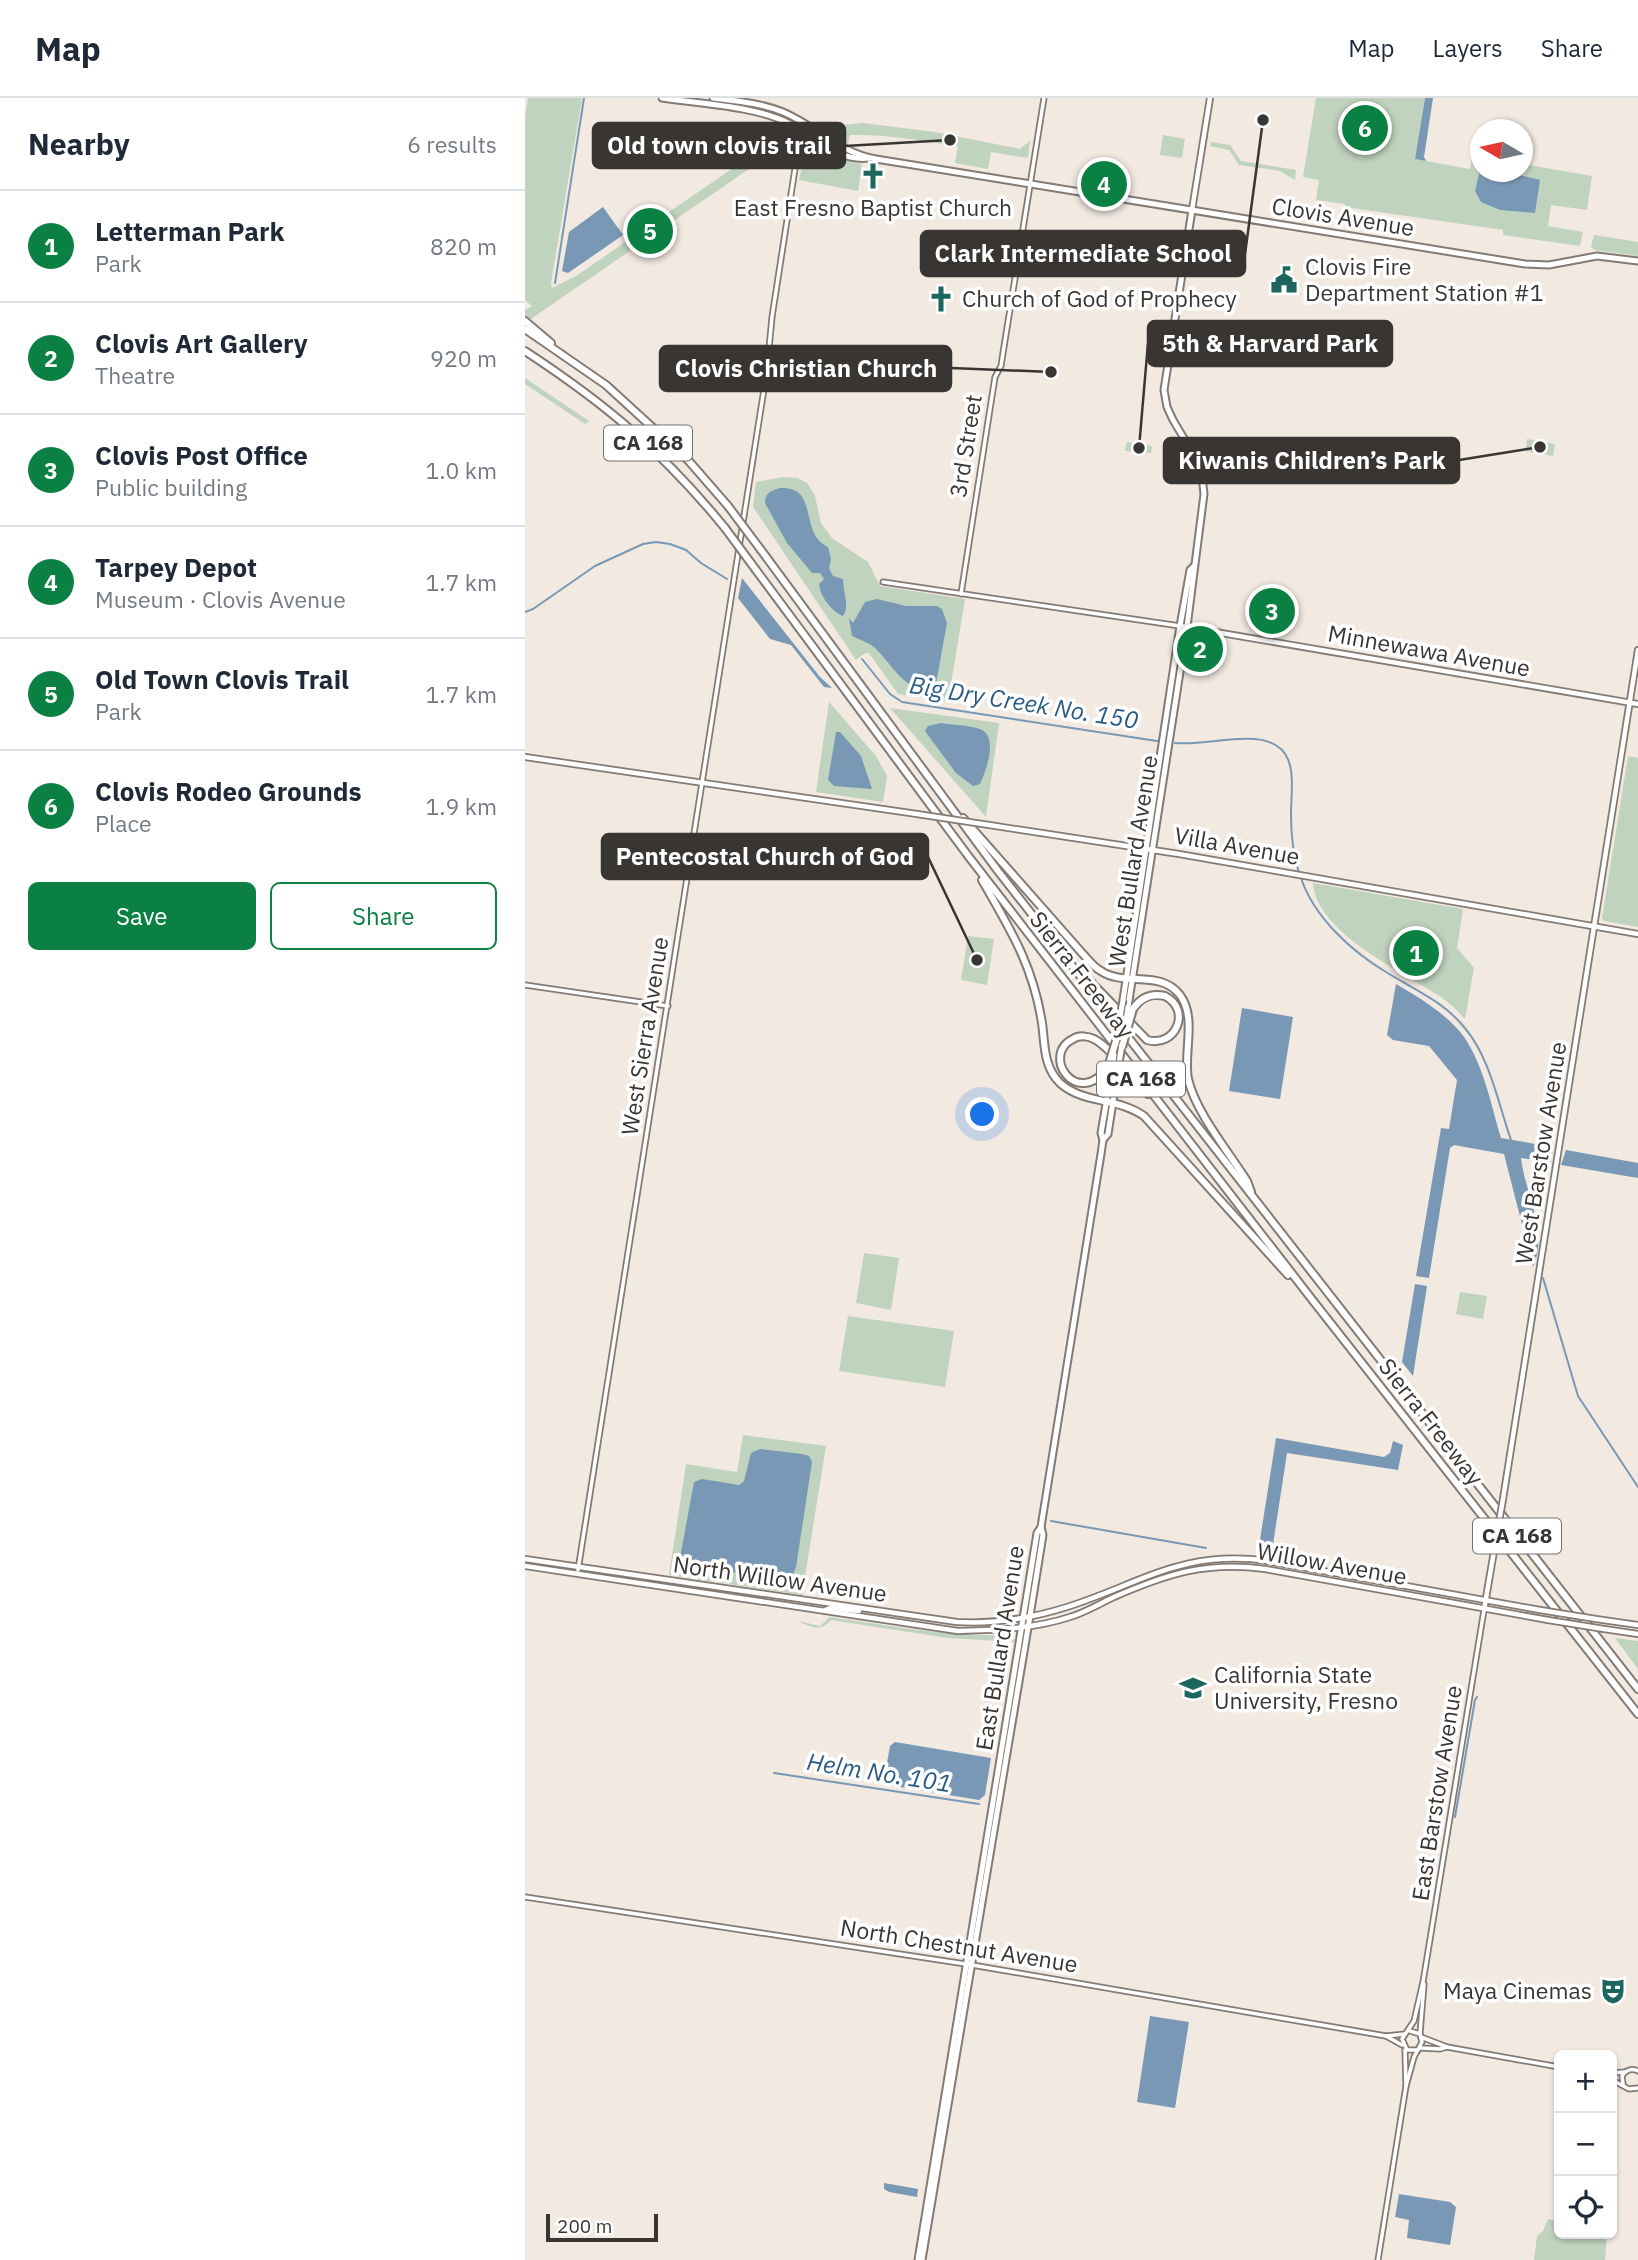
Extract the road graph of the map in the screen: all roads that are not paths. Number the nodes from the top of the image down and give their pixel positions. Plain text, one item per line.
1 (662, 98) edge
2 (713, 98) edge
3 (1044, 98) edge
4 (1210, 98) edge
5 (802, 123) junction
6 (801, 131) junction
7 (820, 143) junction
8 (869, 158) junction
9 (797, 161) junction
10 (1031, 184) junction
11 (1192, 210) junction
12 (1638, 261) edge
13 (525, 321) edge
14 (528, 329) edge
15 (525, 353) edge
16 (883, 582) dead end
17 (961, 594) junction
18 (1184, 627) junction
19 (1177, 650) junction
20 (1638, 650) edge
21 (1179, 684) junction
22 (1630, 703) junction
23 (1638, 704) edge
24 (1166, 720) junction
25 (1167, 756) junction
26 (525, 758) edge
27 (929, 778) junction
28 (703, 783) junction
29 (1149, 849) junction
30 (969, 857) junction
31 (1137, 910) junction
32 (1594, 926) junction
33 (1638, 934) edge
34 (1138, 947) junction
35 (1061, 950) junction
36 (1130, 977) junction
37 (525, 985) edge
38 (669, 1006) junction
39 (1131, 1008) junction
40 (1116, 1041) joint
41 (1122, 1047) joint
42 (1110, 1068) junction
43 (1110, 1101) junction
44 (1177, 1124) junction
45 (1253, 1197) junction
46 (1314, 1302) junction
47 (1041, 1527) junction
48 (525, 1559) edge
49 (525, 1566) edge
50 (578, 1569) junction
51 (1486, 1601) junction
52 (1485, 1609) junction
53 (825, 1610) junction
54 (870, 1610) junction
55 (1030, 1616) junction
56 (1023, 1618) junction
57 (1638, 1625) edge
58 (1028, 1627) junction
59 (1021, 1628) junction
60 (1638, 1634) edge
61 (1638, 1689) edge
62 (1638, 1714) edge
63 (525, 1897) edge
64 (969, 1964) junction
65 (1423, 1982) junction
66 (1407, 2033) junction
67 (1420, 2035) junction
68 (1386, 2036) junction
69 (1404, 2047) junction
70 (1447, 2047) junction
71 (1419, 2049) junction
72 (1554, 2066) edge
73 (1627, 2071) junction
74 (1638, 2071) edge
75 (1617, 2072) edge
76 (1617, 2082) edge
77 (1406, 2086) junction
78 (1624, 2086) junction
79 (1638, 2088) edge
80 (920, 2260) edge
81 (1378, 2260) edge

1 - 6 main road
2 - 5 main road, Clovis Avenue
3 - 10 street, 3rd Street
4 - 11 main road
5 - 6 street, West Sierra Avenue
5 - 8 main road, Clovis Avenue
6 - 7 main road
6 - 9 street, West Sierra Avenue
7 - 8 main road
7 - 9 street
8 - 10 main road, Clovis Avenue
9 - 28 street, West Sierra Avenue
10 - 11 main road, Clovis Avenue
10 - 17 street, 3rd Street
11 - 12 main road, Clovis Avenue
11 - 18 main road
13 - 14 highway, Sierra Freeway
14 - 27 highway, Sierra Freeway / CA 168, bridge
15 - 30 highway, Sierra Freeway / CA 168, bridge
16 - 17 street, Minnewawa Avenue
17 - 18 street, Minnewawa Avenue
18 - 19 main road, West Bullard Avenue
18 - 21 main road, West Bullard Avenue
18 - 22 main road, Minnewawa Avenue
19 - 21 main road
19 - 24 main road, West Bullard Avenue
20 - 22 main road, West Barstow Avenue
21 - 25 main road, West Bullard Avenue
22 - 23 main road, Minnewawa Avenue
22 - 32 main road, West Barstow Avenue
24 - 25 main road
24 - 29 main road, West Bullard Avenue
25 - 29 main road, West Bullard Avenue
26 - 28 main road, Villa Avenue
27 - 35 highway, Sierra Freeway / CA 168
27 - 36 highway
28 - 29 main road, Villa Avenue, bridge
28 - 38 street, West Sierra Avenue
29 - 31 main road, West Bullard Avenue
29 - 32 main road, Villa Avenue
29 - 34 main road, West Bullard Avenue
30 - 43 highway
30 - 44 highway, Sierra Freeway / CA 168
31 - 34 main road
31 - 36 main road, West Bullard Avenue
32 - 33 main road, Villa Avenue
32 - 51 main road, West Barstow Avenue, bridge
34 - 36 main road, West Bullard Avenue
35 - 39 highway
35 - 45 highway, Sierra Freeway / CA 168
36 - 39 main road, West Bullard Avenue
36 - 40 main road, West Bullard Avenue, bridge
36 - 45 highway
37 - 38 street
38 - 50 street, West Sierra Avenue
39 - 41 highway, bridge
40 - 42 highway, bridge
41 - 43 main road, bridge
42 - 43 main road
42 - 44 highway
43 - 46 highway
43 - 47 main road
44 - 46 highway, Sierra Freeway / CA 168
45 - 61 highway, Sierra Freeway / CA 168
46 - 62 highway, Sierra Freeway / CA 168
47 - 55 main road, East Bullard Avenue
47 - 56 main road, East Bullard Avenue
48 - 50 main road, North Willow Avenue
49 - 53 main road, North Willow Avenue
50 - 54 main road, North Willow Avenue
51 - 52 main road, West Barstow Avenue
51 - 55 main road, Willow Avenue
51 - 57 main road, Willow Avenue, bridge
52 - 58 main road, Willow Avenue
52 - 60 main road, Willow Avenue, bridge
52 - 65 street, East Barstow Avenue
53 - 54 main road
53 - 59 main road, North Willow Avenue
54 - 56 main road, North Willow Avenue
55 - 56 main road, North Willow Avenue
55 - 58 main road, East Bullard Avenue
56 - 59 main road, East Bullard Avenue
58 - 59 main road, North Willow Avenue
58 - 64 main road, East Bullard Avenue
59 - 64 main road, East Bullard Avenue
63 - 64 street, North Chestnut Avenue
64 - 68 street, North Chestnut Avenue
64 - 80 main road, East Bullard Avenue
65 - 66 street, East Barstow Avenue
65 - 67 street, East Barstow Avenue
66 - 67 street
66 - 68 street, North Chestnut Avenue
66 - 69 street
67 - 70 street
67 - 71 street
68 - 69 street, North Chestnut Avenue
69 - 71 street
69 - 77 street
70 - 71 street
70 - 72 street
71 - 77 street
73 - 74 street
73 - 75 street
73 - 78 street
76 - 78 street
77 - 81 street
78 - 79 street

